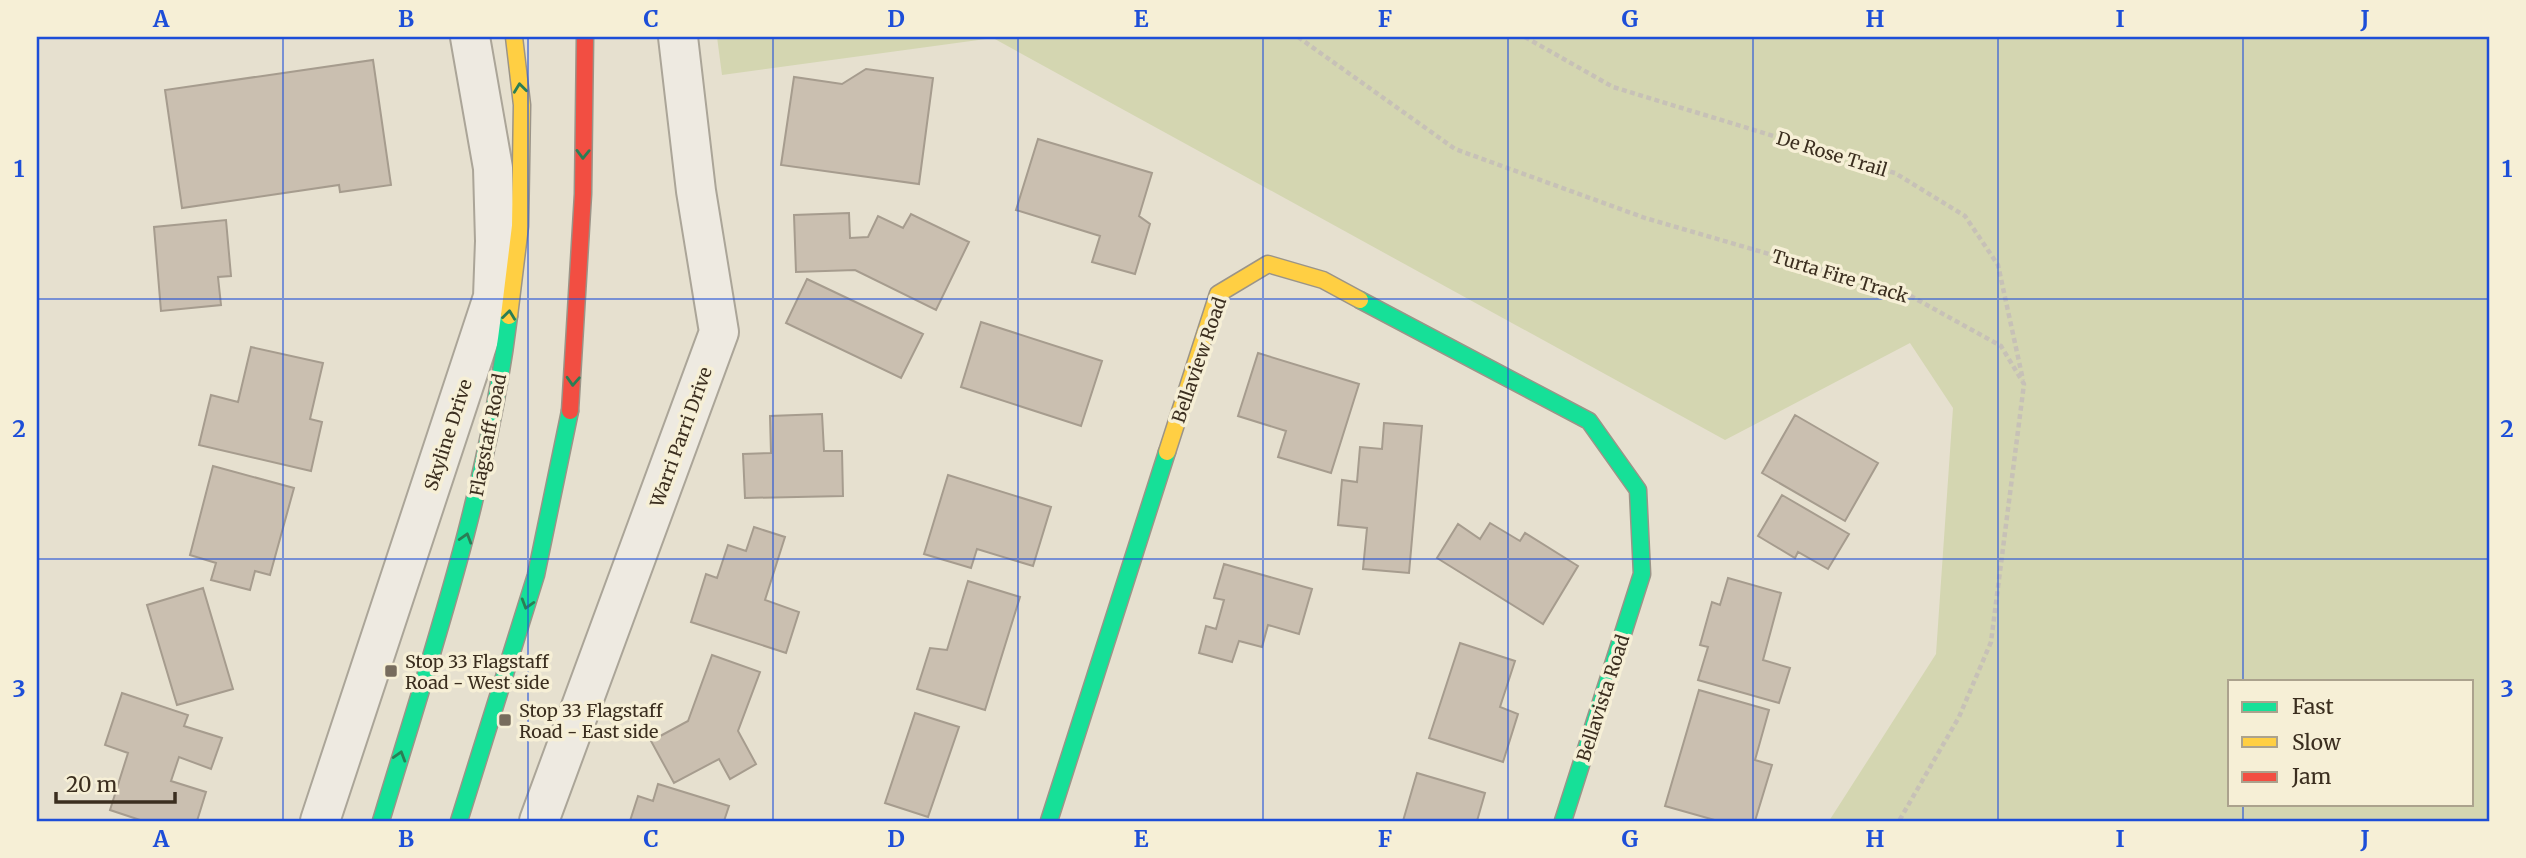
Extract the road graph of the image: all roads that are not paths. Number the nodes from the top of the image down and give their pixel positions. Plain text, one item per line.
1 (470, 37) edge
2 (514, 37) edge
3 (584, 37) edge
4 (678, 37) edge
5 (1642, 574) joint
6 (320, 821) edge
7 (381, 821) edge
8 (459, 821) edge
9 (539, 821) edge
10 (1049, 821) edge
11 (1563, 821) edge

1 - 6 street, Skyline Drive
7 -> 2 main road, Flagstaff Road
3 -> 8 main road
4 - 9 street, Warri Parri Drive
5 - 10 main road, Bellaview Road
5 - 11 main road, Bellavista Road

